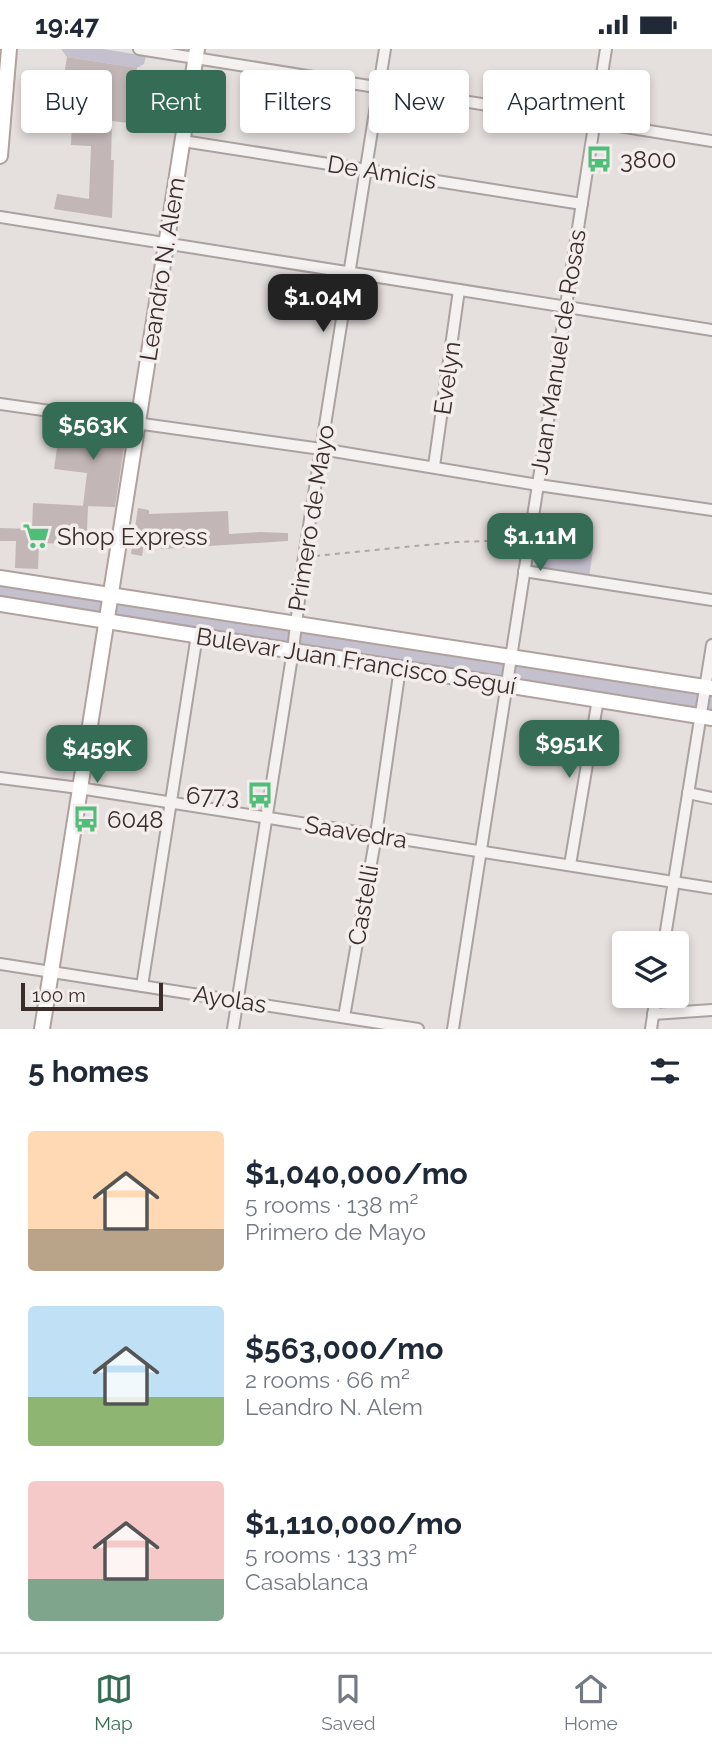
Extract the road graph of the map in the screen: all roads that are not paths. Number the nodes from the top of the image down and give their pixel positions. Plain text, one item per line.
1 (9, 49) edge
2 (139, 49) edge
3 (385, 49) edge
4 (606, 49) edge
5 (197, 54) edge
6 (382, 70) edge
7 (603, 70) edge
8 (369, 85) edge
9 (650, 131) edge
10 (372, 133) edge
11 (593, 133) edge
12 (183, 141) junction
13 (712, 141) edge
14 (0, 156) edge
15 (366, 169) junction
16 (582, 204) junction
17 (0, 217) edge
18 (166, 244) junction
19 (349, 272) junction
20 (459, 290) junction
21 (566, 307) junction
22 (712, 330) edge
23 (0, 404) edge
24 (138, 423) junction
25 (321, 449) junction
26 (435, 466) junction
27 (538, 485) junction
28 (712, 510) edge
29 (524, 571) junction
30 (0, 578) edge
31 (111, 595) junction
32 (712, 600) edge
33 (0, 604) edge
34 (107, 622) junction
35 (295, 624) junction
36 (197, 635) junction
37 (712, 645) edge
38 (293, 650) junction
39 (511, 657) junction
40 (400, 668) junction
41 (506, 686) junction
42 (709, 687) edge
43 (598, 699) junction
44 (706, 717) edge
45 (0, 778) edge
46 (79, 788) junction
47 (688, 793) junction
48 (712, 798) edge
49 (171, 803) junction
50 (266, 818) junction
51 (376, 835) junction
52 (481, 851) junction
53 (570, 865) junction
54 (674, 882) junction
55 (712, 888) edge
56 (666, 931) edge
57 (0, 964) edge
58 (51, 971) junction
59 (142, 986) junction
60 (237, 1000) junction
61 (654, 1008) edge
62 (712, 1010) edge
63 (653, 1014) junction
64 (344, 1017) junction
65 (42, 1029) edge
66 (233, 1029) edge
67 (418, 1029) edge
68 (453, 1029) edge
69 (651, 1029) edge

1 - 14 main road
2 - 5 street
3 - 6 street, Primero de Mayo
4 - 7 street, Juan Manuel de Rosas
5 - 8 street
5 - 12 main road, Leandro N. Alem
9 - 13 street
10 - 15 street, Primero de Mayo
11 - 16 street, Juan Manuel de Rosas
12 - 15 street, De Amicis
12 - 18 main road, Leandro N. Alem
15 - 16 street, De Amicis
15 - 19 street, Primero de Mayo
16 - 21 street, Juan Manuel de Rosas
17 - 18 street
18 - 19 street
18 - 24 main road, Leandro N. Alem
19 - 20 street
19 - 25 street, Primero de Mayo
20 - 21 street
20 - 26 street, Evelyn
21 - 22 street
21 - 27 street, Juan Manuel de Rosas
23 - 24 street
24 - 25 street
24 - 31 main road, Leandro N. Alem
25 - 26 street
25 - 35 street, Primero de Mayo
26 - 27 street
27 - 28 street
27 - 29 street, Juan Manuel de Rosas
29 - 32 street
29 - 39 street, Juan Manuel de Rosas
30 - 31 main road, Bulevar Juan Francisco Seguí
31 - 34 main road, Leandro N. Alem
31 - 35 main road, Bulevar Juan Francisco Seguí
33 - 34 main road, Bulevar Juan Francisco Seguí
34 - 36 main road, Bulevar Juan Francisco Seguí
34 - 46 main road, Leandro N. Alem
35 - 38 street, Primero de Mayo
35 - 39 main road, Bulevar Juan Francisco Seguí
36 - 38 main road, Bulevar Juan Francisco Seguí
36 - 49 street
37 - 42 street
38 - 40 main road, Bulevar Juan Francisco Seguí
38 - 50 street, Primero de Mayo
39 - 41 street, Juan Manuel de Rosas
39 - 42 main road, Bulevar Juan Francisco Seguí
40 - 41 main road, Bulevar Juan Francisco Seguí
40 - 51 street, Castelli
41 - 43 main road, Bulevar Juan Francisco Seguí
41 - 52 street, Juan Manuel de Rosas
42 - 44 street
43 - 44 main road, Bulevar Juan Francisco Seguí
43 - 53 street
44 - 47 street
45 - 46 street, Saavedra
46 - 49 street, Saavedra
46 - 58 main road, Leandro N. Alem
47 - 48 street
47 - 54 street
49 - 50 street, Saavedra
49 - 59 street
50 - 51 street, Saavedra
50 - 60 street, Primero de Mayo
51 - 52 street, Saavedra
51 - 64 street, Castelli
52 - 53 street, Saavedra
52 - 68 street, Juan Manuel de Rosas
53 - 54 street, Saavedra
54 - 55 street, Saavedra
54 - 56 street
57 - 58 street, Ayolas
58 - 59 street, Ayolas
58 - 65 main road, Leandro N. Alem
59 - 60 street, Ayolas
60 - 64 street, Ayolas
60 - 66 street, Primero de Mayo
61 - 63 street
62 - 63 street
63 - 69 street
64 - 67 street, Ayolas

